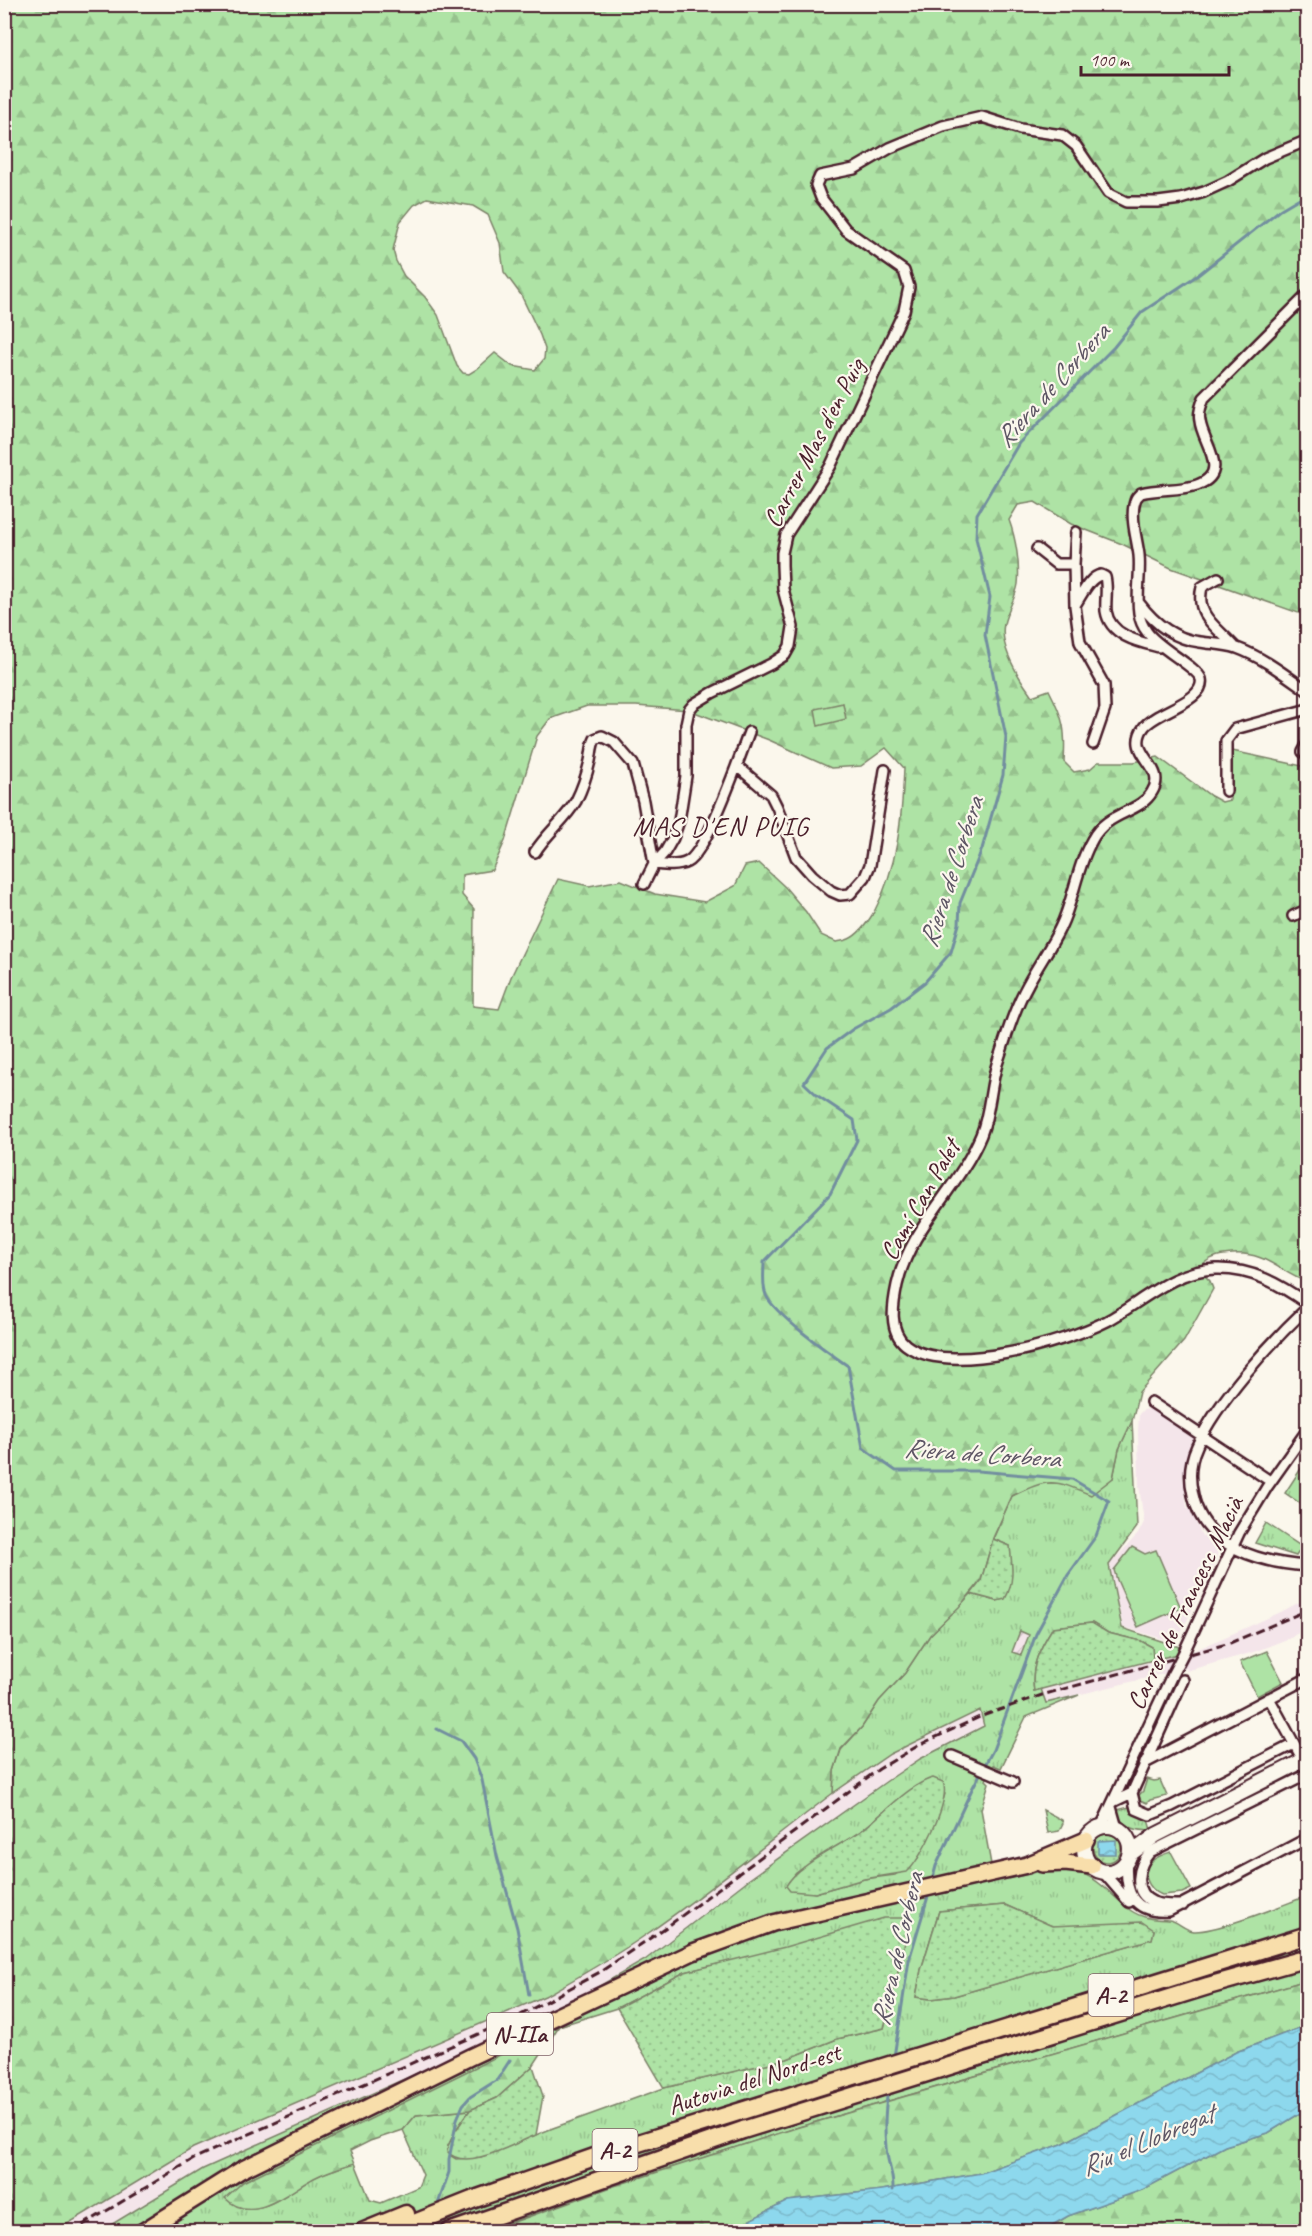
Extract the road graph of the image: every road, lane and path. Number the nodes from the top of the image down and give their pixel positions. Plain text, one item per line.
1 (1308, 140) edge
2 (1308, 294) edge
3 (1076, 532) dead end
4 (1037, 549) dead end
5 (1074, 564) junction
6 (1218, 578) dead end
7 (1138, 602) junction
8 (1075, 606) junction
9 (1234, 646) junction
10 (1161, 648) junction
11 (1308, 691) edge
12 (1308, 709) edge
13 (749, 732) dead end
14 (1308, 743) edge
15 (1093, 744) dead end
16 (1308, 755) edge
17 (737, 766) junction
18 (885, 770) dead end
19 (1226, 791) dead end
20 (535, 852) dead end
21 (654, 864) junction
22 (644, 884) dead end
23 (1308, 909) edge
24 (1293, 916) dead end
25 (1308, 1306) edge
26 (1151, 1402) dead end
27 (1308, 1429) edge
28 (1201, 1436) junction
29 (1270, 1481) junction
30 (1232, 1547) junction
31 (1308, 1566) edge
32 (1308, 1678) edge
33 (1183, 1680) dead end
34 (1269, 1698) junction
35 (1294, 1744) junction
36 (952, 1756) dead end
37 (1305, 1759) edge
38 (1145, 1763) junction
39 (1307, 1774) edge
40 (1013, 1782) dead end
41 (1132, 1793) junction
42 (1112, 1804) junction
43 (1101, 1827) junction
44 (1119, 1830) junction
45 (1156, 1835) junction
46 (1308, 1838) edge
47 (1086, 1840) junction
48 (1128, 1857) junction
49 (1027, 1865) junction
50 (1097, 1869) junction
51 (1178, 1906) junction
52 (1308, 1935) edge
53 (1308, 1958) edge
54 (571, 2189) junction
55 (413, 2217) junction
56 (142, 2232) edge
57 (362, 2232) edge
58 (392, 2232) edge
59 (449, 2232) edge
60 (483, 2232) edge

1 - 21 street, Carrer Mas d'en Puig
2 - 7 street
3 - 5 street
4 - 5 street
5 - 8 street
6 - 9 street
7 - 9 street
7 - 10 street
8 - 10 street
8 - 15 street
9 - 11 street
10 - 25 street, Camí Can Palet
12 - 19 street
13 - 17 street
14 - 16 street
17 - 18 street
17 - 21 street
20 - 21 street
21 - 22 street, Carrer Mas d'en Puig
23 - 24 street
25 - 28 street
26 - 28 street
27 - 29 street, Carrer de Francesc Macià
28 - 29 street
28 - 30 street
29 - 30 street, Carrer de Francesc Macià
30 - 31 street
30 - 42 street, Carrer de Francesc Macià, bridge
32 - 34 street
33 - 38 street, Carrer de Francesc Macià
34 - 35 street
34 - 38 street
35 - 37 street
35 - 41 street
36 - 40 street
37 - 45 main road
38 - 41 street, Carrer de Francesc Macià
39 - 51 street
41 - 42 street
42 - 43 street, Carrer de Francesc Macià
42 - 44 street
43 - 44 main road
43 - 47 main road, N-IIa
44 - 45 main road
44 - 48 main road
45 - 48 main road
46 - 51 street
47 - 49 main road, N-IIa
47 - 50 main road
48 - 50 main road
48 - 51 street
49 - 50 main road, N-IIa
49 - 56 main road, N-IIa
50 - 51 street
52 - 55 highway, Autovia del Nord-est / A-2
53 - 54 highway, Autovia del Nord-est / A-2
54 - 59 highway, Autovia del Nord-est / A-2
54 - 60 highway
55 - 57 highway
55 - 58 highway

